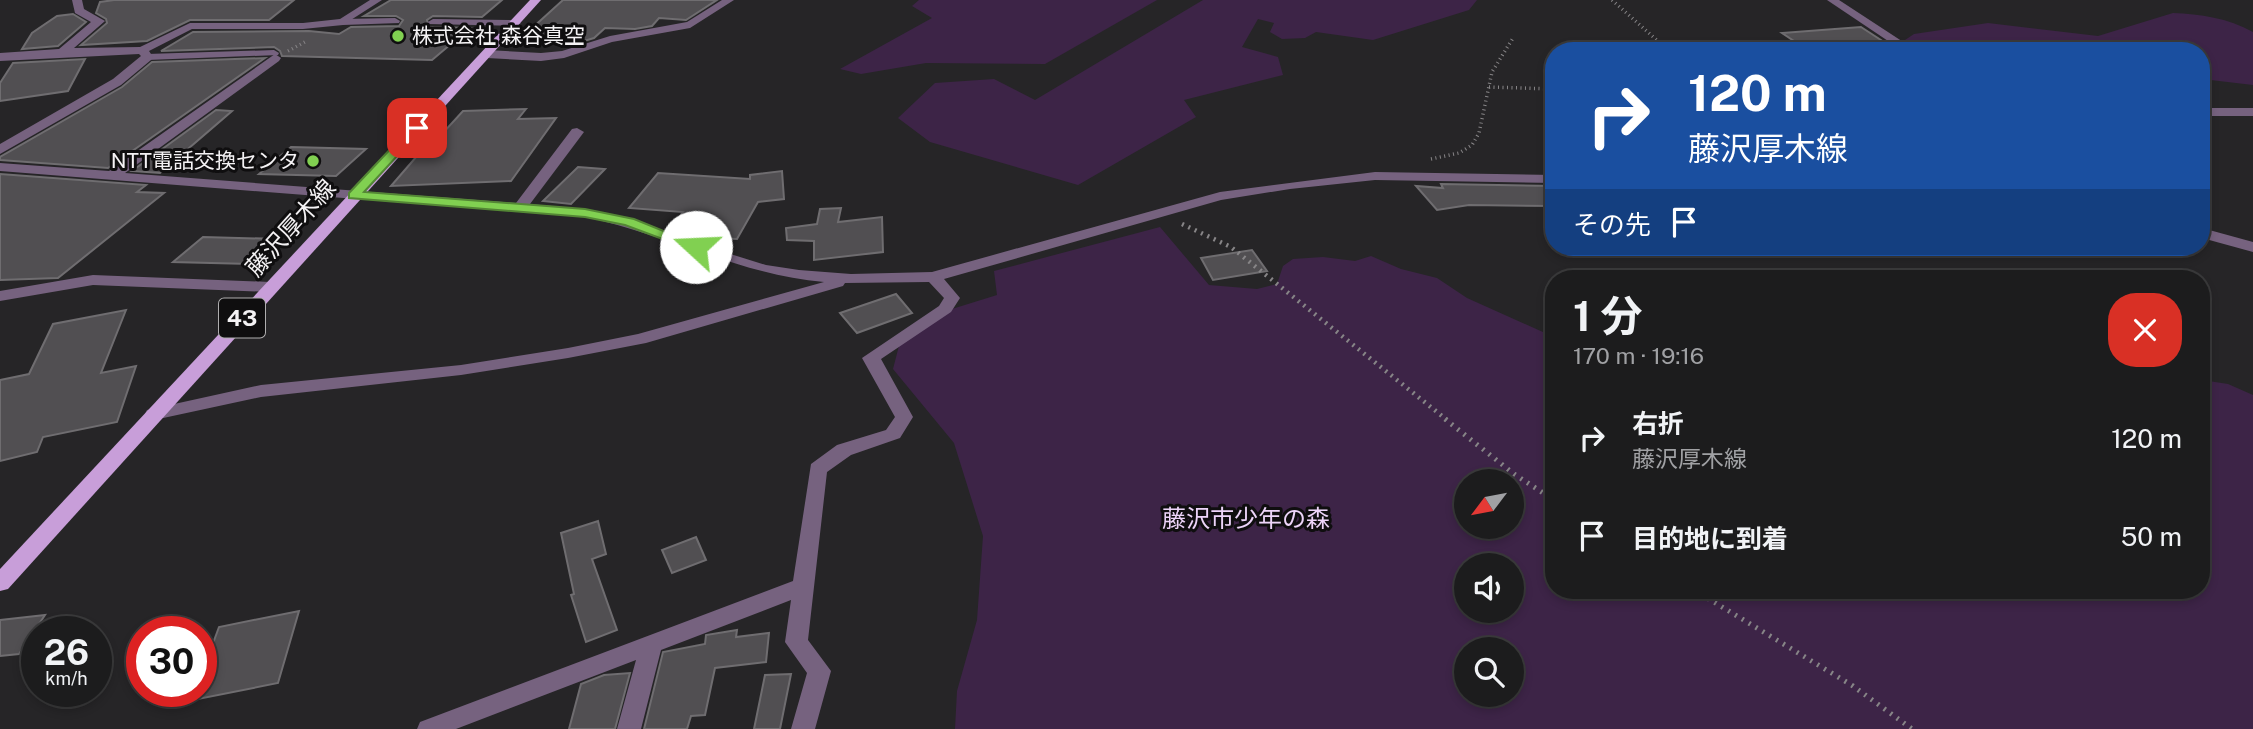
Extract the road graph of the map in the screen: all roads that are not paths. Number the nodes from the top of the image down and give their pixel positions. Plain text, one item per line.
1 (77, 0) edge
2 (377, 0) edge
3 (536, 0) edge
4 (729, 0) edge
5 (1832, 0) edge
6 (395, 21) dead end
7 (343, 22) junction
8 (433, 22) dead end
9 (516, 23) junction
10 (1897, 42) edge
11 (62, 52) junction
12 (145, 53) junction
13 (487, 54) junction
14 (274, 55) joint
15 (0, 57) edge
16 (2210, 112) edge
17 (2253, 112) edge
18 (577, 132) dead end
19 (0, 150) edge
20 (0, 167) edge
21 (110, 177) junction
22 (1545, 179) edge
23 (354, 195) junction
24 (521, 207) junction
25 (2210, 235) edge
26 (2253, 247) edge
27 (933, 277) junction
28 (851, 279) junction
29 (270, 287) junction
30 (0, 296) edge
31 (154, 414) junction
32 (0, 583) edge
33 (803, 586) junction
34 (651, 644) junction
35 (429, 729) edge
36 (629, 729) edge
37 (803, 729) edge

1 - 11 street
2 - 7 street
3 - 9 main road, 藤沢厚木線 / 43
4 - 13 street
5 - 10 street
6 - 7 lane
7 - 12 street
8 - 9 lane
9 - 13 main road, 藤沢厚木線 / 43
11 - 12 street
11 - 15 street
12 - 14 lane
12 - 19 street
13 - 23 main road, 藤沢厚木線 / 43
14 - 21 street
16 - 17 street
18 - 24 street
20 - 21 street
21 - 23 street
22 - 27 street
23 - 24 street
23 - 29 main road, 藤沢厚木線 / 43
24 - 28 street
25 - 26 street
27 - 28 street
27 - 33 street
28 - 31 street
29 - 30 street
29 - 31 main road, 藤沢厚木線 / 43
31 - 32 main road, 藤沢厚木線 / 43
33 - 34 street
33 - 37 street
34 - 35 street
34 - 36 street

